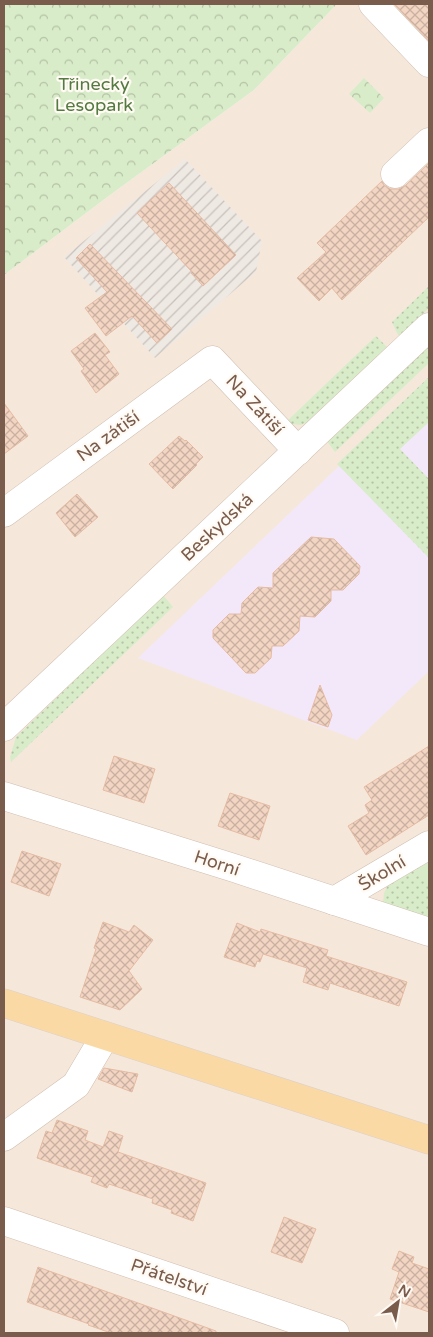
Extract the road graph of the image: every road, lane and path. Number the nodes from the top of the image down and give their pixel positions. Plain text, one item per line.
1 (373, 4) edge
2 (429, 63) edge
3 (429, 142) edge
4 (395, 174) dead end
5 (429, 327) edge
6 (212, 360) joint
7 (298, 451) junction
8 (4, 513) edge
9 (4, 728) edge
10 (4, 796) edge
11 (429, 845) edge
12 (334, 901) junction
13 (429, 932) edge
14 (4, 1003) edge
15 (105, 1036) junction
16 (4, 1137) edge
17 (429, 1140) edge
18 (4, 1221) edge
19 (335, 1333) edge

1 - 2 street
3 - 4 street
5 - 7 street, Beskydská
6 - 7 street, Na Zátiší
6 - 8 street, Na zátiší
7 - 9 street, Beskydská
10 - 12 street, Horní
11 - 12 street, Školní
12 - 13 street, Horní
14 - 15 main road
15 - 16 street
15 - 17 main road
18 - 19 street, Přátelství

